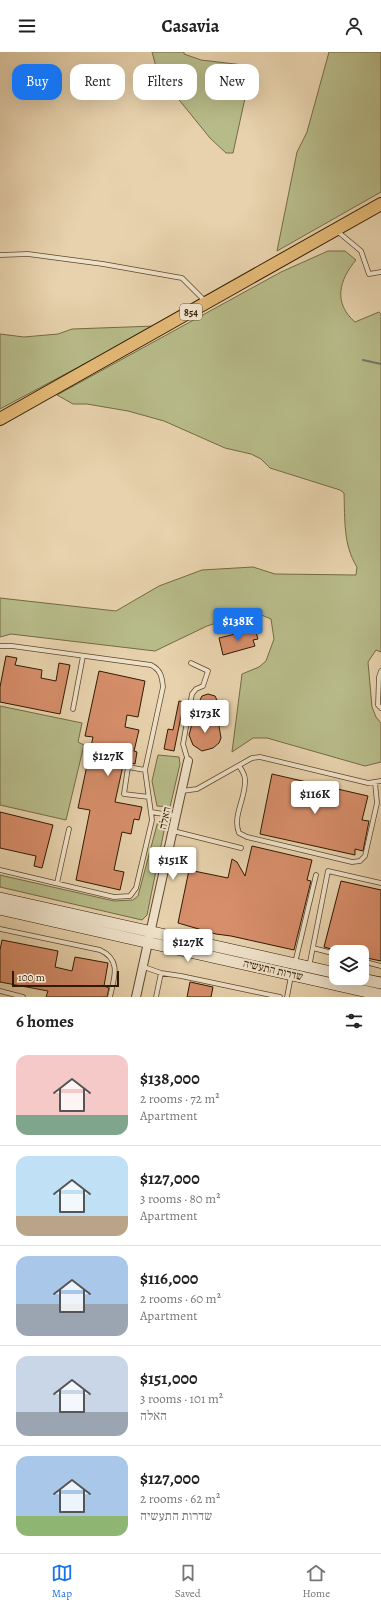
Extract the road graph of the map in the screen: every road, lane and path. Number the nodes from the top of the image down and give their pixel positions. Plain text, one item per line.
1 (381, 204) edge
2 (335, 230) junction
3 (0, 255) edge
4 (381, 272) edge
5 (206, 303) junction
6 (0, 419) edge
7 (0, 646) edge
8 (83, 656) junction
9 (191, 663) dead end
10 (381, 671) edge
11 (381, 708) edge
12 (73, 709) dead end
13 (188, 761) joint
14 (239, 766) junction
15 (145, 770) junction
16 (381, 781) edge
17 (375, 782) junction
18 (182, 791) junction
19 (149, 797) junction
20 (151, 812) junction
21 (176, 816) junction
22 (69, 829) dead end
23 (173, 831) junction
24 (241, 848) dead end
25 (0, 870) edge
26 (316, 874) dead end
27 (56, 883) junction
28 (381, 883) edge
29 (0, 898) edge
30 (0, 909) edge
31 (0, 929) edge
32 (150, 937) junction
33 (313, 948) junction
34 (329, 952) edge
35 (369, 963) edge
36 (381, 966) edge
37 (144, 967) junction
38 (309, 967) junction
39 (293, 969) junction
40 (329, 971) edge
41 (162, 973) junction
42 (369, 980) edge
43 (381, 983) edge
44 (0, 991) edge
45 (381, 995) edge
46 (23, 997) edge
47 (110, 997) edge
48 (136, 997) edge
49 (156, 997) edge
50 (280, 997) edge
51 (287, 997) edge

1 - 2 main road, 854
2 - 4 lane
2 - 5 main road, 854
3 - 5 lane
5 - 6 main road, 854
7 - 8 lane
8 - 12 lane
8 - 15 lane
9 - 13 lane
10 - 11 lane
13 - 18 street, האלה
14 - 17 lane
14 - 17 lane
14 - 18 lane
15 - 19 lane
15 - 19 lane
16 - 17 lane
18 - 21 street, האלה
19 - 20 lane
20 - 21 lane
20 - 27 lane
21 - 23 street, האלה
22 - 27 lane
23 - 24 lane
23 - 32 street, האלה
25 - 27 lane
26 - 39 lane
28 - 33 lane
29 - 32 street, שדרות התעשיה
30 - 32 street, שדרות התעשיה
31 - 47 lane
32 - 37 street, האלה
32 - 39 street, שדרות התעשיה
33 - 34 lane
33 - 38 lane
35 - 36 lane
37 - 41 lane
37 - 48 street, האלה
38 - 39 street, שדרות התעשיה
38 - 40 street, שדרות התעשיה
39 - 45 street, שדרות התעשיה
39 - 51 lane
41 - 49 lane
41 - 50 lane
42 - 43 street
44 - 46 lane

